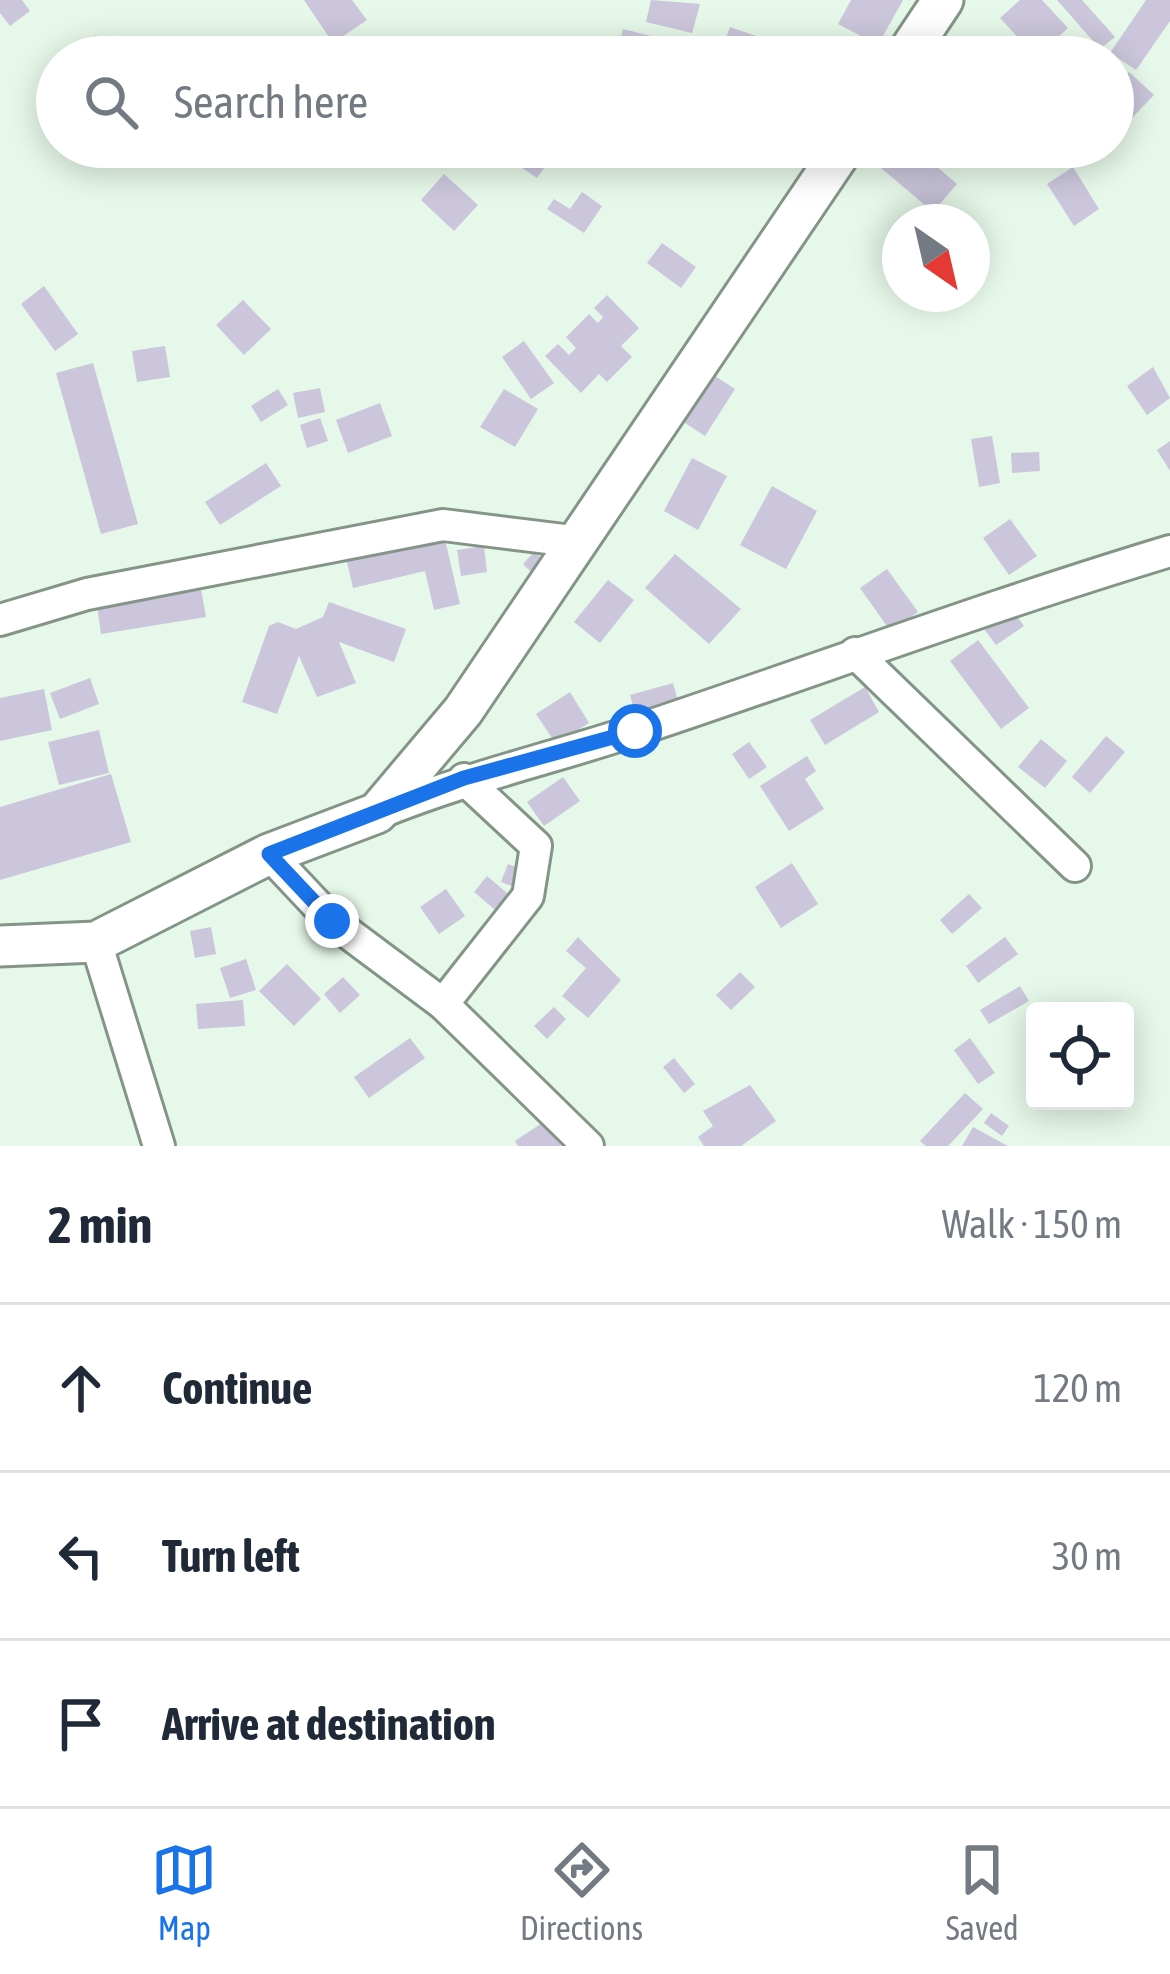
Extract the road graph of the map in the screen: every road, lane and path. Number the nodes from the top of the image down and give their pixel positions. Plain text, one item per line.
1 (943, 0) edge
2 (919, 36) edge
3 (830, 168) edge
4 (580, 542) junction
5 (1170, 551) edge
6 (0, 620) edge
7 (855, 653) junction
8 (464, 778) junction
9 (377, 813) junction
10 (269, 854) junction
11 (1075, 866) dead end
12 (96, 942) junction
13 (0, 946) edge
14 (443, 1004) junction
15 (159, 1146) edge
16 (588, 1146) edge

1 - 2 main road
3 - 4 main road
4 - 6 street
4 - 9 main road
5 - 7 street
7 - 8 street
7 - 11 street
8 - 9 street
8 - 14 street
9 - 10 main road
10 - 12 main road
10 - 14 street
12 - 13 main road
12 - 15 street
14 - 16 street

